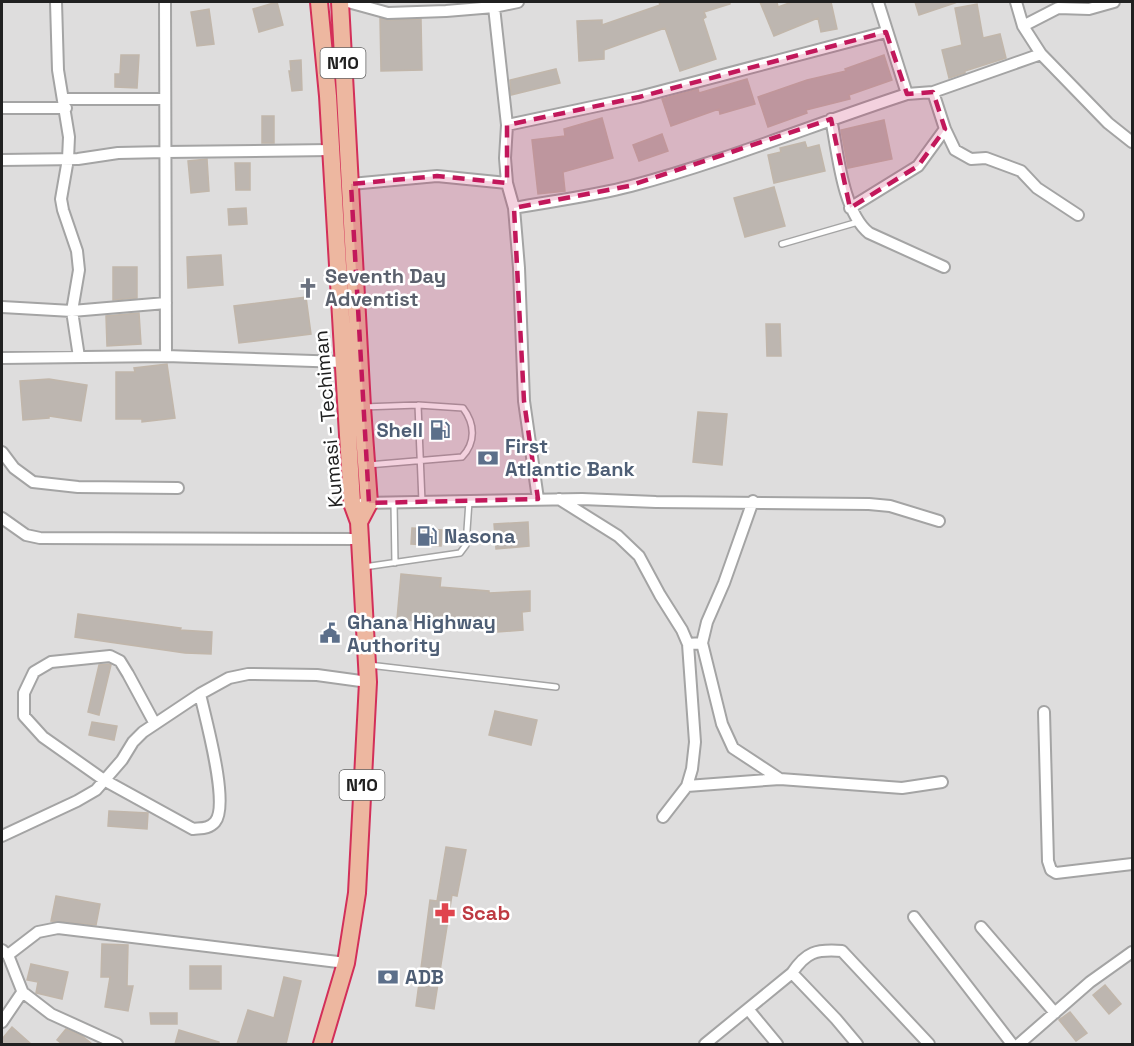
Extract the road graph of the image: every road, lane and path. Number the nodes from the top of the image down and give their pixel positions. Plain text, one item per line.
1 (56, 2) edge
2 (165, 2) edge
3 (319, 2) edge
4 (340, 2) edge
5 (348, 2) edge
6 (518, 2) edge
7 (878, 2) edge
8 (1016, 2) edge
9 (1113, 2) edge
10 (494, 4) edge
11 (1023, 26) junction
12 (886, 32) junction
13 (1041, 54) junction
14 (933, 92) junction
15 (907, 94) junction
16 (165, 99) junction
17 (65, 103) junction
18 (2, 108) edge
19 (831, 119) junction
20 (507, 125) junction
21 (945, 129) junction
22 (1132, 142) edge
23 (331, 150) junction
24 (165, 152) junction
25 (68, 159) junction
26 (2, 160) edge
27 (507, 183) junction
28 (351, 184) junction
29 (514, 208) junction
30 (850, 208) junction
31 (1078, 215) dead end
32 (858, 222) junction
33 (782, 244) dead end
34 (944, 267) dead end
35 (166, 303) junction
36 (2, 307) edge
37 (72, 311) junction
38 (166, 356) junction
39 (79, 357) junction
40 (2, 358) edge
41 (343, 362) junction
42 (418, 405) junction
43 (362, 407) junction
44 (2, 453) edge
45 (421, 462) junction
46 (366, 465) junction
47 (178, 488) dead end
48 (538, 499) junction
49 (559, 499) junction
50 (469, 501) junction
51 (753, 501) junction
52 (422, 502) junction
53 (352, 503) junction
54 (369, 503) junction
55 (394, 503) junction
56 (2, 518) edge
57 (939, 521) dead end
58 (360, 531) junction
59 (395, 563) junction
60 (362, 568) junction
61 (702, 643) junction
62 (688, 644) junction
63 (367, 665) junction
64 (368, 682) junction
65 (556, 687) dead end
66 (200, 693) junction
67 (1044, 712) dead end
68 (155, 724) junction
69 (780, 779) junction
70 (104, 780) junction
71 (942, 782) dead end
72 (687, 786) junction
73 (663, 817) dead end
74 (2, 836) edge
75 (1132, 864) edge
76 (914, 917) dead end
77 (981, 927) dead end
78 (5, 952) edge
79 (1132, 952) edge
80 (346, 963) junction
81 (792, 974) junction
82 (23, 993) junction
83 (748, 1009) junction
84 (1055, 1013) junction
85 (2, 1022) edge
86 (709, 1043) edge
87 (117, 1044) edge
88 (322, 1044) edge
89 (777, 1044) edge
90 (857, 1044) edge
91 (929, 1044) edge
92 (1012, 1044) edge
93 (1019, 1044) edge

1 - 17 street
2 - 16 street
3 - 23 highway, Kumasi - Techiman / N10
4 - 28 highway, Kumasi - Techiman / N10
5 - 10 street
6 - 10 street
7 - 12 street
8 - 11 street
9 - 11 street
10 - 20 street
11 - 13 street
12 - 15 street
12 - 20 street
13 - 14 street
13 - 22 street
14 - 15 street
14 - 21 street
15 - 19 street
16 - 17 street
16 - 24 street
17 - 18 street
17 - 25 street
19 - 29 street
19 - 30 street
20 - 27 street
21 - 30 street
21 - 31 street
23 - 24 street
23 - 41 highway, Kumasi - Techiman / N10
24 - 25 street
24 - 35 street
25 - 26 street
25 - 37 street
27 - 28 street
27 - 29 street
28 - 43 highway, Kumasi - Techiman / N10
29 - 48 street
30 - 32 street
32 - 33 lane
32 - 34 street
35 - 37 street
35 - 38 street
36 - 37 street
37 - 39 street
38 - 39 street
38 - 41 street
39 - 40 street
41 - 53 highway, Kumasi - Techiman / N10
42 - 43 lane
42 - 45 lane
42 - 45 lane
43 - 46 highway, Kumasi - Techiman / N10
44 - 47 street
45 - 46 lane
45 - 52 lane
46 - 54 highway, Kumasi - Techiman / N10
48 - 49 street
48 - 50 street
49 - 51 street
49 - 62 street
50 - 52 street
50 - 59 lane
51 - 57 street
51 - 61 street
52 - 55 street
53 - 54 street
53 - 58 highway, Kumasi - Techiman / N10
54 - 55 street
54 - 58 highway, Kumasi - Techiman / N10
55 - 59 lane
56 - 58 street
58 - 60 highway, Kumasi - Techiman / N10
59 - 60 lane
60 - 63 highway, Kumasi - Techiman / N10
61 - 62 street
61 - 69 street
62 - 72 street
63 - 64 highway, Kumasi - Techiman / N10
63 - 65 lane
64 - 66 street
64 - 80 highway, Kumasi - Techiman / N10
66 - 68 street
66 - 70 street
67 - 75 street
68 - 70 street
68 - 70 street
69 - 71 street
69 - 72 street
70 - 74 street
72 - 73 street
76 - 92 street
77 - 84 street
78 - 80 street
78 - 82 street
79 - 84 street
80 - 88 highway, Kumasi - Techiman / N10
81 - 83 street
81 - 90 street
81 - 91 street
82 - 85 street
82 - 87 street
83 - 86 street
83 - 89 street
84 - 93 street

